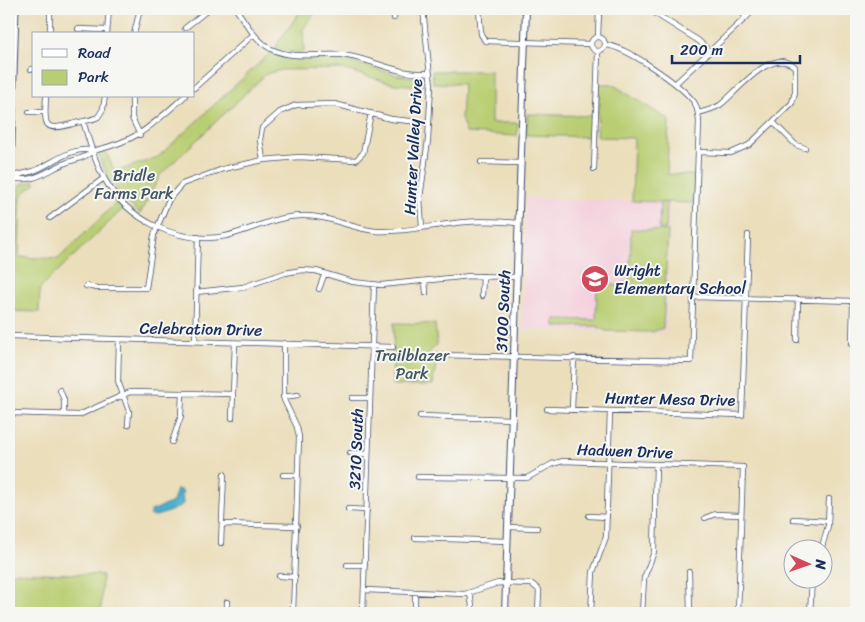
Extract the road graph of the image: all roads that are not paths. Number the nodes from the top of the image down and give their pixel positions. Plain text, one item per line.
1 (15, 9) edge
2 (50, 9) edge
3 (109, 9) edge
4 (140, 9) edge
5 (209, 9) edge
6 (236, 9) edge
7 (395, 9) edge
8 (423, 9) edge
9 (479, 9) edge
10 (526, 9) edge
11 (599, 9) edge
12 (648, 9) edge
13 (738, 9) edge
14 (755, 9) edge
15 (746, 17) junction
16 (394, 18) dead end
17 (185, 28) dead end
18 (78, 29) dead end
19 (50, 32) edge
20 (107, 32) edge
21 (134, 32) edge
22 (254, 34) junction
23 (598, 37) junction
24 (525, 42) junction
25 (591, 44) junction
26 (605, 45) junction
27 (709, 51) junction
28 (598, 52) junction
29 (11, 67) edge
30 (430, 73) junction
31 (676, 83) junction
32 (195, 87) edge
33 (46, 98) edge
34 (104, 98) edge
35 (132, 98) edge
36 (183, 98) edge
37 (29, 112) dead end
38 (45, 112) junction
39 (371, 113) junction
40 (698, 113) junction
41 (83, 121) junction
42 (773, 122) junction
43 (429, 123) junction
44 (140, 135) junction
45 (805, 148) dead end
46 (92, 151) junction
47 (698, 152) junction
48 (263, 160) junction
49 (481, 162) dead end
50 (521, 163) junction
51 (594, 169) dead end
52 (9, 177) edge
53 (104, 178) junction
54 (9, 205) edge
55 (50, 218) dead end
56 (519, 223) junction
57 (157, 227) junction
58 (422, 227) junction
59 (748, 235) dead end
60 (198, 237) junction
61 (325, 273) junction
62 (482, 276) junction
63 (518, 277) junction
64 (263, 281) junction
65 (425, 281) junction
66 (374, 285) junction
67 (86, 286) dead end
68 (265, 287) dead end
69 (320, 289) dead end
70 (196, 292) junction
71 (426, 293) dead end
72 (482, 296) dead end
73 (693, 297) junction
74 (746, 299) junction
75 (798, 299) junction
76 (855, 301) edge
77 (9, 336) edge
78 (119, 339) junction
79 (797, 340) dead end
80 (195, 342) junction
81 (235, 343) junction
82 (284, 343) junction
83 (852, 343) dead end
84 (372, 346) junction
85 (393, 347) dead end
86 (438, 355) dead end
87 (515, 355) junction
88 (574, 357) junction
89 (60, 390) dead end
90 (182, 393) junction
91 (123, 394) junction
92 (233, 394) junction
93 (298, 395) dead end
94 (283, 397) junction
95 (352, 398) dead end
96 (370, 398) junction
97 (547, 409) dead end
98 (572, 410) junction
99 (610, 411) junction
100 (9, 413) edge
101 (64, 415) junction
102 (420, 416) dead end
103 (232, 418) dead end
104 (513, 419) junction
105 (128, 425) dead end
106 (172, 442) dead end
107 (350, 453) dead end
108 (368, 454) junction
109 (608, 462) junction
110 (656, 464) junction
111 (224, 474) dead end
112 (282, 475) dead end
113 (298, 476) junction
114 (418, 477) dead end
115 (511, 479) junction
116 (829, 498) dead end
117 (348, 509) dead end
118 (366, 510) junction
119 (741, 515) junction
120 (589, 516) dead end
121 (607, 517) junction
122 (705, 518) dead end
123 (793, 519) dead end
124 (828, 521) junction
125 (222, 524) junction
126 (297, 526) junction
127 (509, 527) junction
128 (537, 528) dead end
129 (416, 538) dead end
130 (823, 540) edge
131 (508, 541) junction
132 (221, 543) dead end
133 (346, 565) dead end
134 (365, 565) junction
135 (689, 572) dead end
136 (280, 576) dead end
137 (295, 577) junction
138 (506, 583) junction
139 (364, 590) junction
140 (811, 590) edge
141 (415, 592) junction
142 (470, 593) junction
143 (227, 602) dead end
144 (415, 610) dead end
145 (227, 613) edge
146 (293, 613) edge
147 (363, 613) edge
148 (470, 613) edge
149 (505, 613) edge
150 (538, 613) edge
151 (590, 613) edge
152 (642, 613) edge
153 (690, 613) edge
154 (738, 613) edge
155 (810, 613) edge

1 - 29 main road
2 - 19 street
3 - 20 street
4 - 21 street
5 - 17 street
6 - 22 street
7 - 16 street
8 - 30 street, Hunter Valley Drive
9 - 24 street
10 - 24 main road, 3100 South
11 - 23 street
12 - 27 street
13 - 15 street
14 - 15 street
15 - 27 street
18 - 20 street
22 - 30 street
22 - 32 street
23 - 25 street
23 - 26 street
24 - 25 street
24 - 50 main road, 3100 South
25 - 28 street
26 - 28 street
26 - 31 street
27 - 31 street
28 - 51 street
29 - 52 main road
30 - 43 street, Hunter Valley Drive
31 - 40 street
33 - 38 street
34 - 41 street
35 - 44 street
36 - 44 street
37 - 38 street
38 - 41 street
39 - 43 street
39 - 48 street
39 - 48 street
40 - 42 street
40 - 47 street
41 - 46 street
42 - 45 street
42 - 47 street
43 - 58 street, Hunter Valley Drive
44 - 46 street
46 - 52 street
46 - 53 street
47 - 73 street
48 - 57 street
49 - 50 street
50 - 56 main road, 3100 South
52 - 54 main road
53 - 55 street
53 - 57 street
56 - 58 street
56 - 63 main road, 3100 South
57 - 60 street
57 - 67 street
58 - 60 street
59 - 74 street
60 - 70 street
61 - 64 street
61 - 66 street
61 - 69 street
62 - 63 street
62 - 65 street
62 - 72 street
63 - 87 main road, 3100 South
64 - 68 street
64 - 70 street
65 - 66 street
65 - 71 street
66 - 84 street, 3210 South
70 - 80 street
73 - 74 street
73 - 88 street
74 - 75 street
74 - 99 street, Hunter Mesa Drive
75 - 76 street
75 - 79 street
76 - 83 street
77 - 78 street, Celebration Drive
78 - 80 street, Celebration Drive
78 - 91 street
80 - 81 street, Celebration Drive
81 - 82 street, Celebration Drive
81 - 92 street
82 - 84 street, Celebration Drive
82 - 94 street
84 - 85 street, Celebration Drive
84 - 96 street, 3210 South
86 - 87 street
87 - 88 street
87 - 104 main road, 3100 South
88 - 98 street
89 - 101 street
90 - 91 street
90 - 92 street
90 - 106 street
91 - 101 street
91 - 105 street
92 - 103 street
93 - 94 street
94 - 113 street
95 - 96 street
96 - 108 street, 3210 South
97 - 98 street, Hunter Mesa Drive
98 - 99 street, Hunter Mesa Drive
99 - 109 street
100 - 101 street
102 - 104 street
104 - 115 main road, 3100 South
107 - 108 street
108 - 118 street, 3210 South
109 - 110 street, Hadwen Drive
109 - 115 street, Hadwen Drive
109 - 121 street
110 - 119 street, Hadwen Drive
110 - 152 street
111 - 125 street
112 - 113 street
113 - 126 street
114 - 115 street, Hadwen Drive
115 - 127 main road, 3100 South
116 - 124 street
117 - 118 street
118 - 134 street, 3210 South
119 - 122 street
119 - 154 street
120 - 121 street
121 - 151 street
123 - 124 street
124 - 130 street
125 - 126 street
125 - 132 street
126 - 137 street
127 - 128 street
127 - 131 main road, 3100 South
129 - 131 street
131 - 138 main road, 3100 South
133 - 134 street
134 - 139 street, 3210 South
135 - 153 street
136 - 137 street
137 - 146 street
138 - 142 street
138 - 149 main road, 3100 South
138 - 150 street
139 - 141 street
139 - 147 street, 3210 South
140 - 155 street
141 - 142 street
141 - 144 street
142 - 148 street
143 - 145 street

